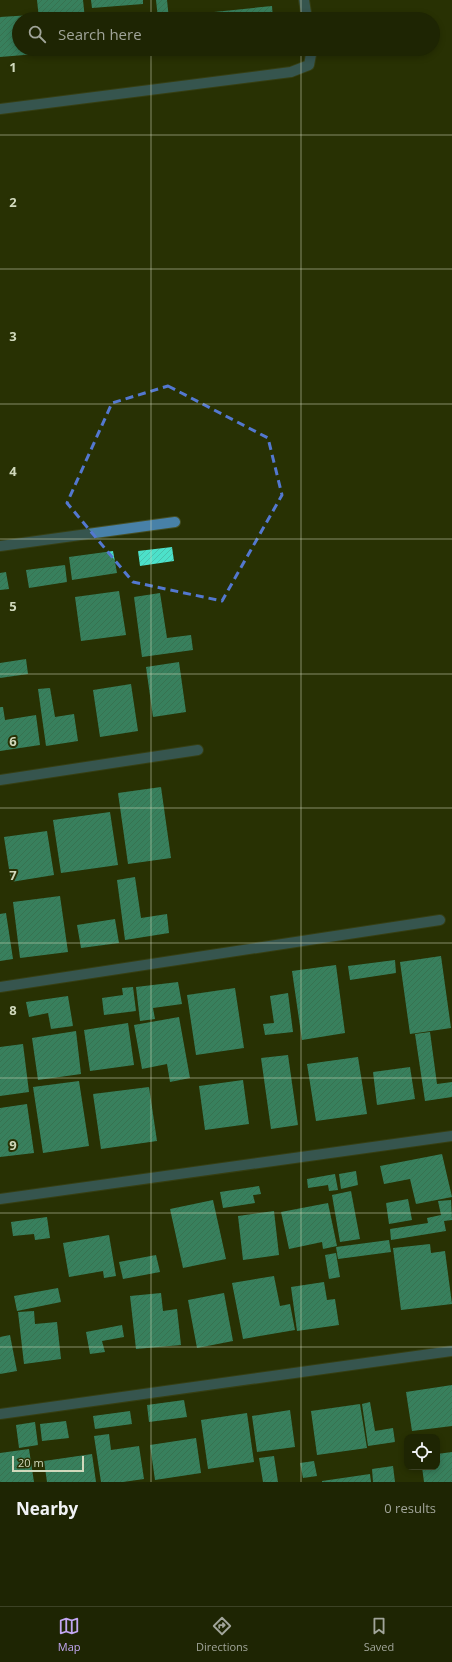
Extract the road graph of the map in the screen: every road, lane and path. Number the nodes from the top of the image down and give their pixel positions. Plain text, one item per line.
1 (304, 0) edge
2 (306, 12) edge
3 (311, 56) edge
4 (0, 109) edge
5 (175, 522) dead end
6 (0, 546) edge
7 (198, 750) dead end
8 (0, 780) edge
9 (440, 920) dead end
10 (0, 987) edge
11 (452, 1136) edge
12 (0, 1199) edge
13 (452, 1352) edge
14 (0, 1414) edge

1 - 2 street
3 - 4 street
5 - 6 street
7 - 8 street
9 - 10 street
11 - 12 street
13 - 14 street

